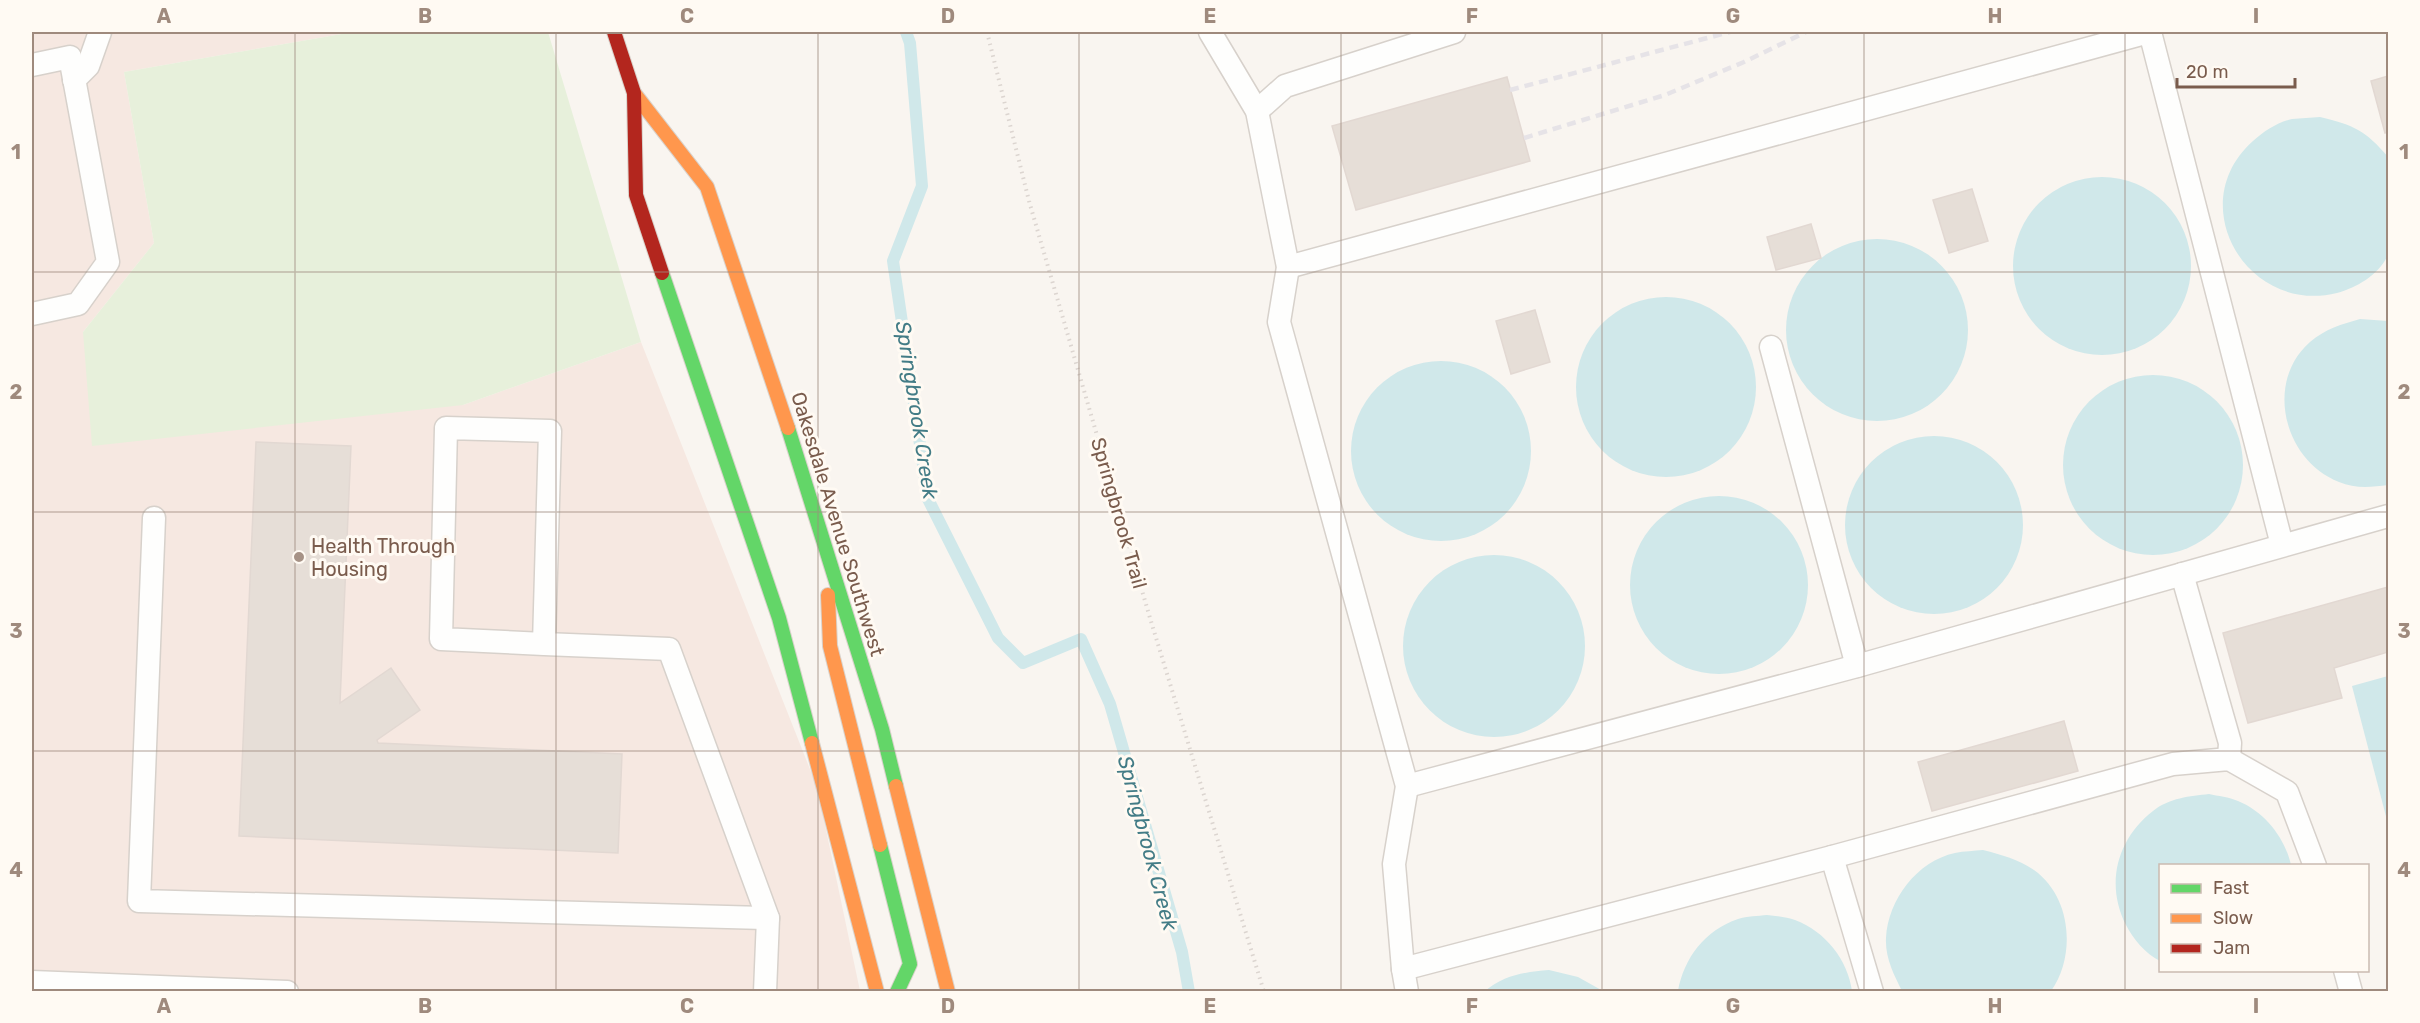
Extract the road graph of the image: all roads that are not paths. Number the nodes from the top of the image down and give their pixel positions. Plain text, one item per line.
1 (99, 32) edge
2 (614, 32) edge
3 (1210, 32) edge
4 (1454, 32) edge
5 (2150, 32) edge
6 (32, 65) edge
7 (74, 81) junction
8 (634, 93) junction
9 (1257, 111) junction
10 (1288, 267) junction
11 (32, 314) edge
12 (1771, 347) dead end
13 (2388, 516) edge
14 (154, 518) dead end
15 (2282, 545) junction
16 (826, 549) junction
17 (2182, 574) junction
18 (544, 644) junction
19 (1857, 666) junction
20 (2229, 759) junction
21 (1407, 786) junction
22 (1832, 857) junction
23 (2314, 864) edge
24 (768, 918) junction
25 (1403, 969) junction
26 (2346, 972) edge
27 (32, 982) edge
28 (287, 992) edge
29 (765, 992) edge
30 (877, 992) edge
31 (897, 992) edge
32 (948, 992) edge
33 (1407, 992) edge
34 (1872, 992) edge
35 (2351, 992) edge

1 - 7 lane
2 - 8 street, Oakesdale Avenue Southwest
3 - 9 lane
4 - 9 lane
5 - 10 lane
5 - 15 lane
6 - 7 lane
7 - 11 lane
8 - 16 street, Oakesdale Avenue Southwest
8 - 30 street, Oakesdale Avenue Southwest
9 - 10 lane
10 - 21 lane
12 - 19 lane
13 - 15 lane
14 - 24 lane
15 - 17 lane
16 - 31 street
16 - 32 street, Oakesdale Avenue Southwest
17 - 19 lane
17 - 20 lane
18 - 18 lane
18 - 24 lane
19 - 21 lane
20 - 22 lane
20 - 23 lane
21 - 25 lane
22 - 25 lane
22 - 34 lane
24 - 29 lane
25 - 33 lane
26 - 35 lane
27 - 28 lane

